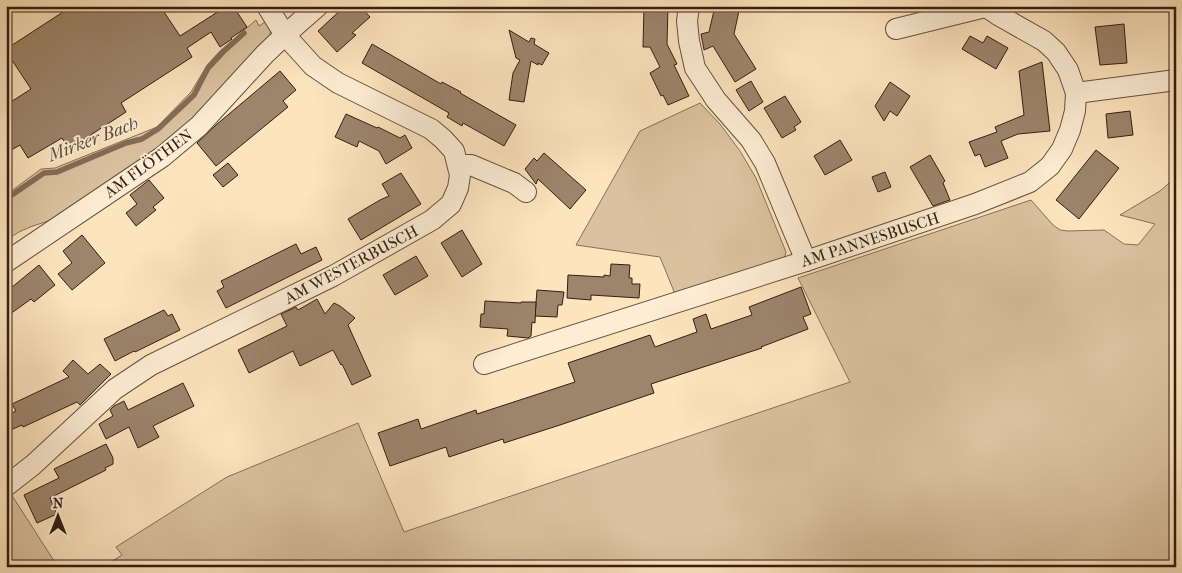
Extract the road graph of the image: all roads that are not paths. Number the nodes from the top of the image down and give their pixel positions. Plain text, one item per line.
1 (267, 6) edge
2 (318, 6) edge
3 (689, 6) edge
4 (985, 6) edge
5 (896, 29) dead end
6 (285, 35) junction
7 (1176, 80) edge
8 (1076, 94) junction
9 (458, 165) junction
10 (526, 192) dead end
11 (806, 261) junction
12 (6, 262) edge
13 (484, 364) dead end
14 (6, 486) edge

1 - 6 street, AM WESTERBUSCH
2 - 6 street, AM FLÖTHEN
3 - 11 street
4 - 5 street
4 - 8 street, AM PANNESBUSCH
6 - 9 street, AM WESTERBUSCH
6 - 12 street, AM FLÖTHEN
7 - 8 street
8 - 11 street, AM PANNESBUSCH
9 - 10 street
9 - 14 street, AM WESTERBUSCH
11 - 13 street, AM PANNESBUSCH

